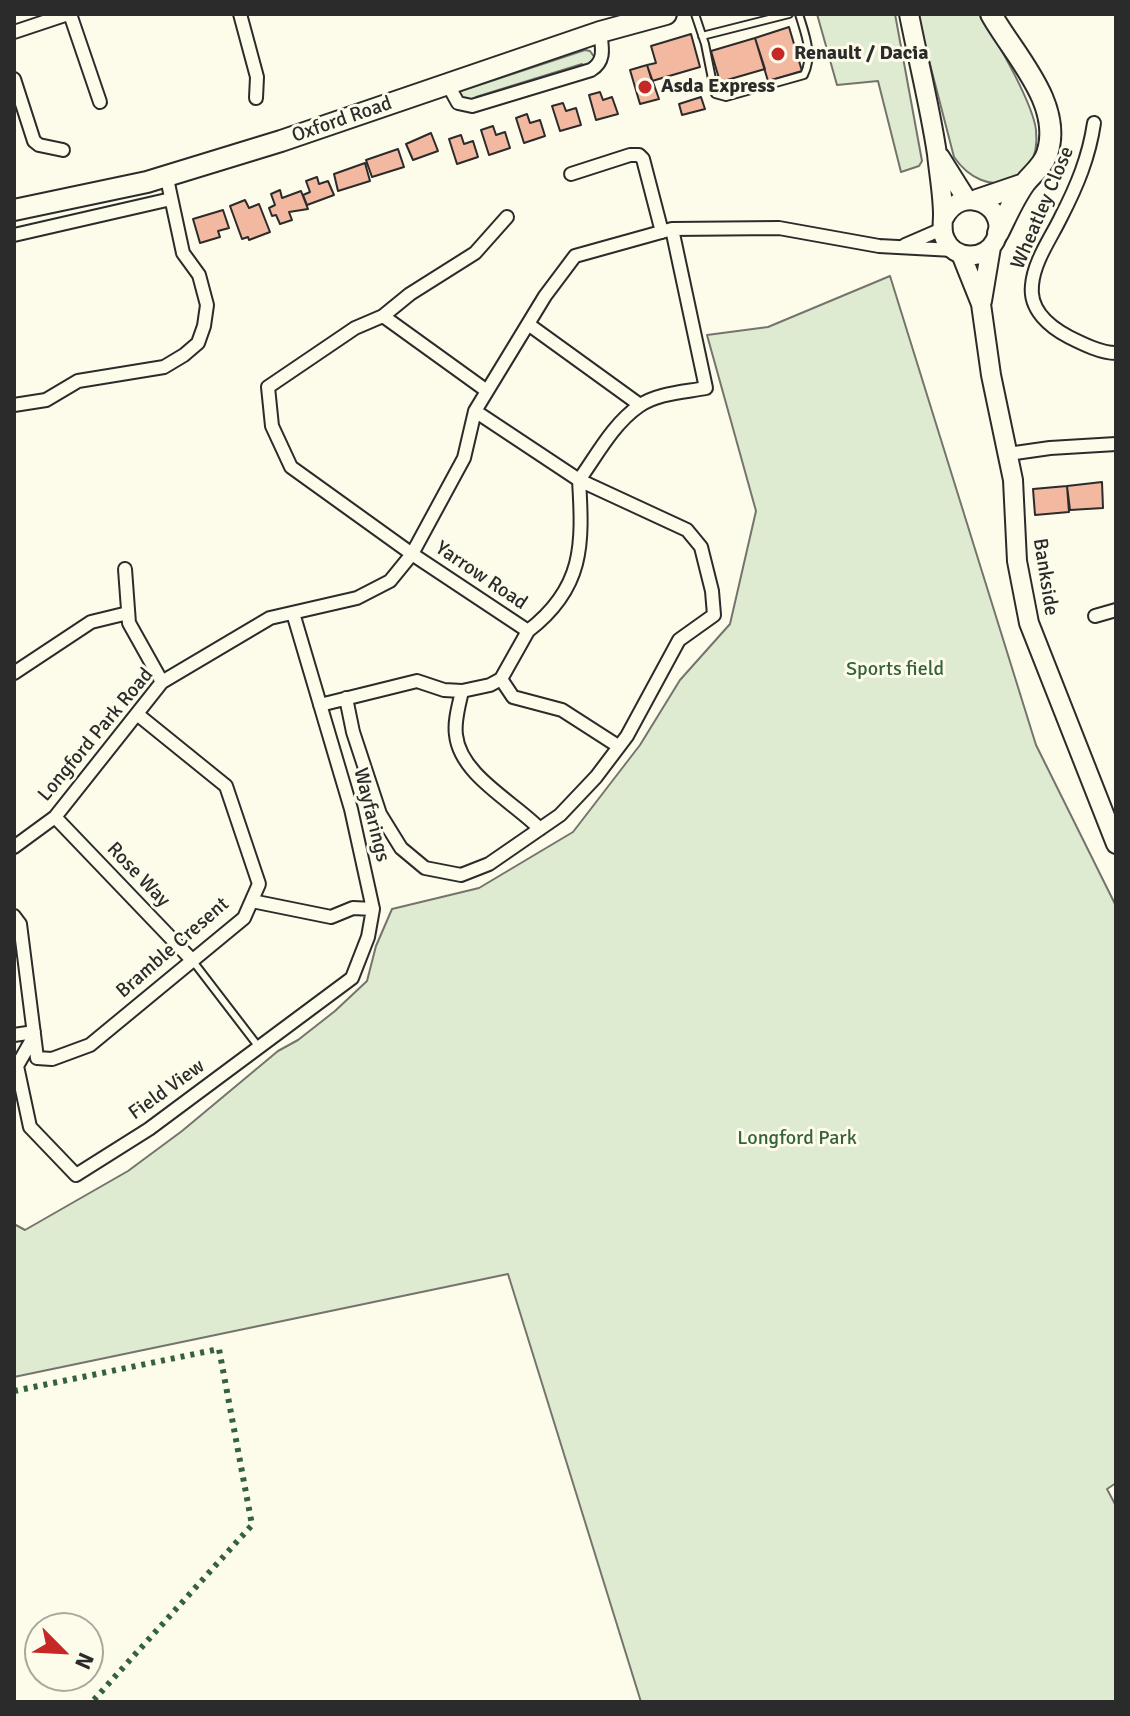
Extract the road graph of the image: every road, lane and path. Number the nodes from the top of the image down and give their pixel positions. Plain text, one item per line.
1 (69, 14) edge
2 (240, 14) edge
3 (666, 14) edge
4 (695, 14) edge
5 (789, 14) edge
6 (799, 14) edge
7 (909, 14) edge
8 (991, 14) edge
9 (1005, 14) edge
10 (645, 18) edge
11 (14, 32) edge
12 (600, 32) junction
13 (702, 36) junction
14 (1012, 43) junction
15 (14, 79) edge
16 (447, 83) junction
17 (256, 98) dead end
18 (100, 102) dead end
19 (1094, 123) dead end
20 (63, 150) dead end
21 (936, 151) junction
22 (166, 174) junction
23 (571, 174) dead end
24 (1024, 184) junction
25 (171, 199) junction
26 (972, 200) junction
27 (14, 210) edge
28 (507, 217) dead end
29 (943, 223) junction
30 (667, 230) junction
31 (14, 235) edge
32 (994, 240) junction
33 (902, 246) junction
34 (957, 252) junction
35 (981, 304) junction
36 (383, 316) junction
37 (528, 324) junction
38 (1116, 353) edge
39 (487, 391) junction
40 (14, 405) edge
41 (640, 405) junction
42 (475, 411) junction
43 (1116, 444) edge
44 (1008, 454) junction
45 (579, 480) junction
46 (412, 554) junction
47 (125, 569) dead end
48 (1116, 610) edge
49 (128, 613) junction
50 (293, 613) junction
51 (1095, 616) dead end
52 (528, 631) junction
53 (14, 673) edge
54 (501, 679) junction
55 (162, 682) junction
56 (462, 691) junction
57 (346, 698) junction
58 (320, 705) junction
59 (137, 714) junction
60 (618, 746) junction
61 (55, 817) junction
62 (540, 829) junction
63 (1116, 844) edge
64 (14, 847) edge
65 (252, 901) junction
66 (373, 909) junction
67 (14, 916) edge
68 (192, 960) junction
69 (34, 1034) junction
70 (14, 1035) edge
71 (259, 1046) junction

1 - 11 street
1 - 18 street
2 - 17 street
3 - 10 main road, Oxford Road
4 - 13 lane
5 - 13 lane
6 - 13 lane
7 - 21 street
8 - 14 main road
9 - 14 main road
10 - 12 main road, Oxford Road
12 - 16 main road, Oxford Road
12 - 16 street
14 - 24 main road
15 - 20 street
16 - 22 main road, Oxford Road
19 - 38 street, Wheatley Close
21 - 26 street
21 - 29 street
22 - 25 street
22 - 27 main road, Oxford Road
23 - 30 street
24 - 26 main road
24 - 32 main road
25 - 31 street
25 - 40 street
26 - 29 street
26 - 32 street
28 - 36 street
29 - 33 street, Longford Park Road
29 - 34 street
30 - 33 street, Longford Park Road
30 - 37 street, Longford Park Road
30 - 41 street
32 - 34 street
32 - 35 street, Bankside
33 - 34 street, Longford Park Road
34 - 35 street, Bankside
35 - 44 street, Bankside
36 - 39 street
36 - 46 street, Yarrow Road
37 - 39 street, Longford Park Road
37 - 41 street
39 - 42 street, Longford Park Road
41 - 45 street
42 - 45 street
42 - 46 street, Longford Park Road
43 - 44 street
44 - 63 street, Bankside
45 - 52 street, Yarrow Road
45 - 60 street
46 - 50 street, Longford Park Road
46 - 52 street, Yarrow Road
47 - 49 street
48 - 51 street
49 - 53 street
49 - 55 street
50 - 55 street, Longford Park Road
50 - 58 street, Wayfarings
52 - 54 street, Yarrow Road
54 - 56 street
54 - 60 street
55 - 59 street, Longford Park Road
56 - 57 street
56 - 62 street
57 - 58 street
57 - 62 street
58 - 66 street, Wayfarings
59 - 61 street, Longford Park Road
59 - 65 street, Bramble Cresent
60 - 62 street
61 - 64 street, Longford Park Road
61 - 68 street, Rose Way
65 - 66 street
65 - 68 street, Bramble Cresent
66 - 71 street, Field View
67 - 69 street
68 - 69 street, Bramble Cresent
68 - 71 lane
69 - 70 street
69 - 71 street, Field View

